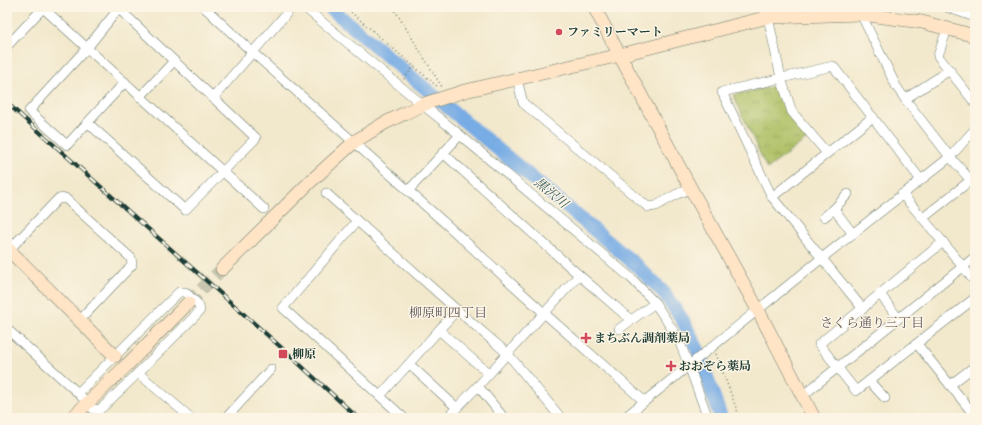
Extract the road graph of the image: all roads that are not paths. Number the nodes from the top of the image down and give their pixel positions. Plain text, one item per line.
1 (118, 7) edge
2 (204, 7) edge
3 (292, 7) edge
4 (304, 7) edge
5 (594, 7) edge
6 (946, 7) edge
7 (42, 8) edge
8 (861, 11) edge
9 (766, 12) edge
10 (796, 12) edge
11 (975, 17) edge
12 (947, 29) junction
13 (975, 36) edge
14 (7, 46) edge
15 (87, 48) junction
16 (252, 52) junction
17 (620, 55) junction
18 (174, 61) junction
19 (950, 70) junction
20 (781, 78) junction
21 (517, 79) junction
22 (125, 82) junction
23 (140, 97) junction
24 (213, 98) junction
25 (905, 99) junction
26 (975, 103) edge
27 (425, 104) junction
28 (873, 117) junction
29 (88, 123) junction
30 (975, 130) edge
31 (460, 135) junction
32 (354, 142) junction
33 (444, 153) junction
34 (827, 153) junction
35 (950, 157) junction
36 (223, 172) junction
37 (921, 180) junction
38 (973, 183) edge
39 (691, 189) junction
40 (408, 191) junction
41 (326, 192) dead end
42 (848, 194) dead end
43 (902, 194) junction
44 (772, 196) junction
45 (834, 208) junction
46 (264, 209) dead end
47 (824, 217) dead end
48 (923, 218) junction
49 (357, 221) junction
50 (853, 234) junction
51 (943, 242) junction
52 (8, 249) edge
53 (975, 257) edge
54 (822, 258) junction
55 (962, 267) junction
56 (222, 269) tunnel mouth
57 (579, 275) junction
58 (975, 282) edge
59 (880, 294) junction
60 (975, 298) edge
61 (188, 303) tunnel mouth
62 (655, 303) junction
63 (863, 309) junction
64 (458, 310) junction
65 (758, 310) junction
66 (544, 313) junction
67 (898, 318) junction
68 (80, 320) junction
69 (631, 320) junction
70 (7, 329) edge
71 (619, 329) dead end
72 (438, 330) junction
73 (917, 344) junction
74 (508, 353) junction
75 (115, 356) junction
76 (408, 364) junction
77 (691, 364) junction
78 (975, 366) edge
79 (837, 367) junction
80 (271, 369) dead end
81 (138, 373) junction
82 (488, 374) junction
83 (869, 381) junction
84 (950, 385) junction
85 (478, 386) junction
86 (78, 393) junction
87 (380, 396) junction
88 (802, 396) junction
89 (885, 398) dead end
90 (644, 401) junction
91 (87, 403) junction
92 (456, 407) junction
93 (975, 416) edge
94 (72, 418) edge
95 (191, 418) edge
96 (226, 418) edge
97 (404, 418) edge
98 (447, 418) edge
99 (504, 418) edge
100 (561, 418) edge
101 (624, 418) edge
102 (707, 418) edge
103 (814, 418) edge

1 - 15 street
1 - 18 street
2 - 16 street
3 - 16 street
4 - 27 street
5 - 17 street
6 - 11 street
7 - 14 street
7 - 15 street
8 - 10 street
8 - 12 street
8 - 25 street
9 - 10 street
9 - 17 street
9 - 20 street
12 - 13 street
12 - 19 street
15 - 22 street
15 - 29 street
16 - 24 street
16 - 32 street
17 - 21 street
17 - 39 street
18 - 23 street
18 - 24 street
19 - 25 street
19 - 26 street
20 - 28 street
20 - 34 street
20 - 44 street
21 - 27 street
21 - 39 street
22 - 23 street
22 - 29 street
23 - 36 street
24 - 36 street
25 - 35 street
27 - 31 street
27 - 32 street
28 - 34 street
28 - 37 street
29 - 36 street
30 - 35 street
31 - 33 street
31 - 62 street
32 - 40 street
32 - 56 street
33 - 40 street
33 - 57 street
34 - 44 street
35 - 37 street
35 - 38 street
36 - 46 street
37 - 43 street
38 - 48 street
39 - 65 street
40 - 66 street
41 - 49 street
42 - 45 street
43 - 48 street
43 - 50 street
44 - 54 street
45 - 47 street
45 - 50 street
48 - 51 street
49 - 64 street
49 - 87 street
50 - 54 street
51 - 55 street
51 - 59 street
52 - 68 street
52 - 68 street
53 - 55 street
54 - 63 street
54 - 65 street
55 - 58 street
55 - 67 street
57 - 66 street
57 - 69 street
59 - 63 street
59 - 67 street
60 - 73 street
61 - 91 street
62 - 69 street
62 - 77 street
63 - 79 street
64 - 72 street
64 - 74 street
65 - 77 street
65 - 88 street
66 - 74 street
66 - 90 street
67 - 79 street
68 - 75 street
69 - 71 street
70 - 86 street
72 - 76 street
72 - 82 street
73 - 83 street
73 - 84 street
74 - 82 street
74 - 100 street
75 - 81 street
75 - 86 street
76 - 87 street
76 - 92 street
77 - 90 street
77 - 102 street
78 - 84 street
79 - 83 street
79 - 88 street
80 - 96 street
81 - 91 street
81 - 95 street
82 - 85 street
83 - 89 street
84 - 93 street
85 - 92 street
85 - 99 street
86 - 91 street
87 - 97 street
88 - 103 street
90 - 101 street
91 - 94 street
92 - 98 street

